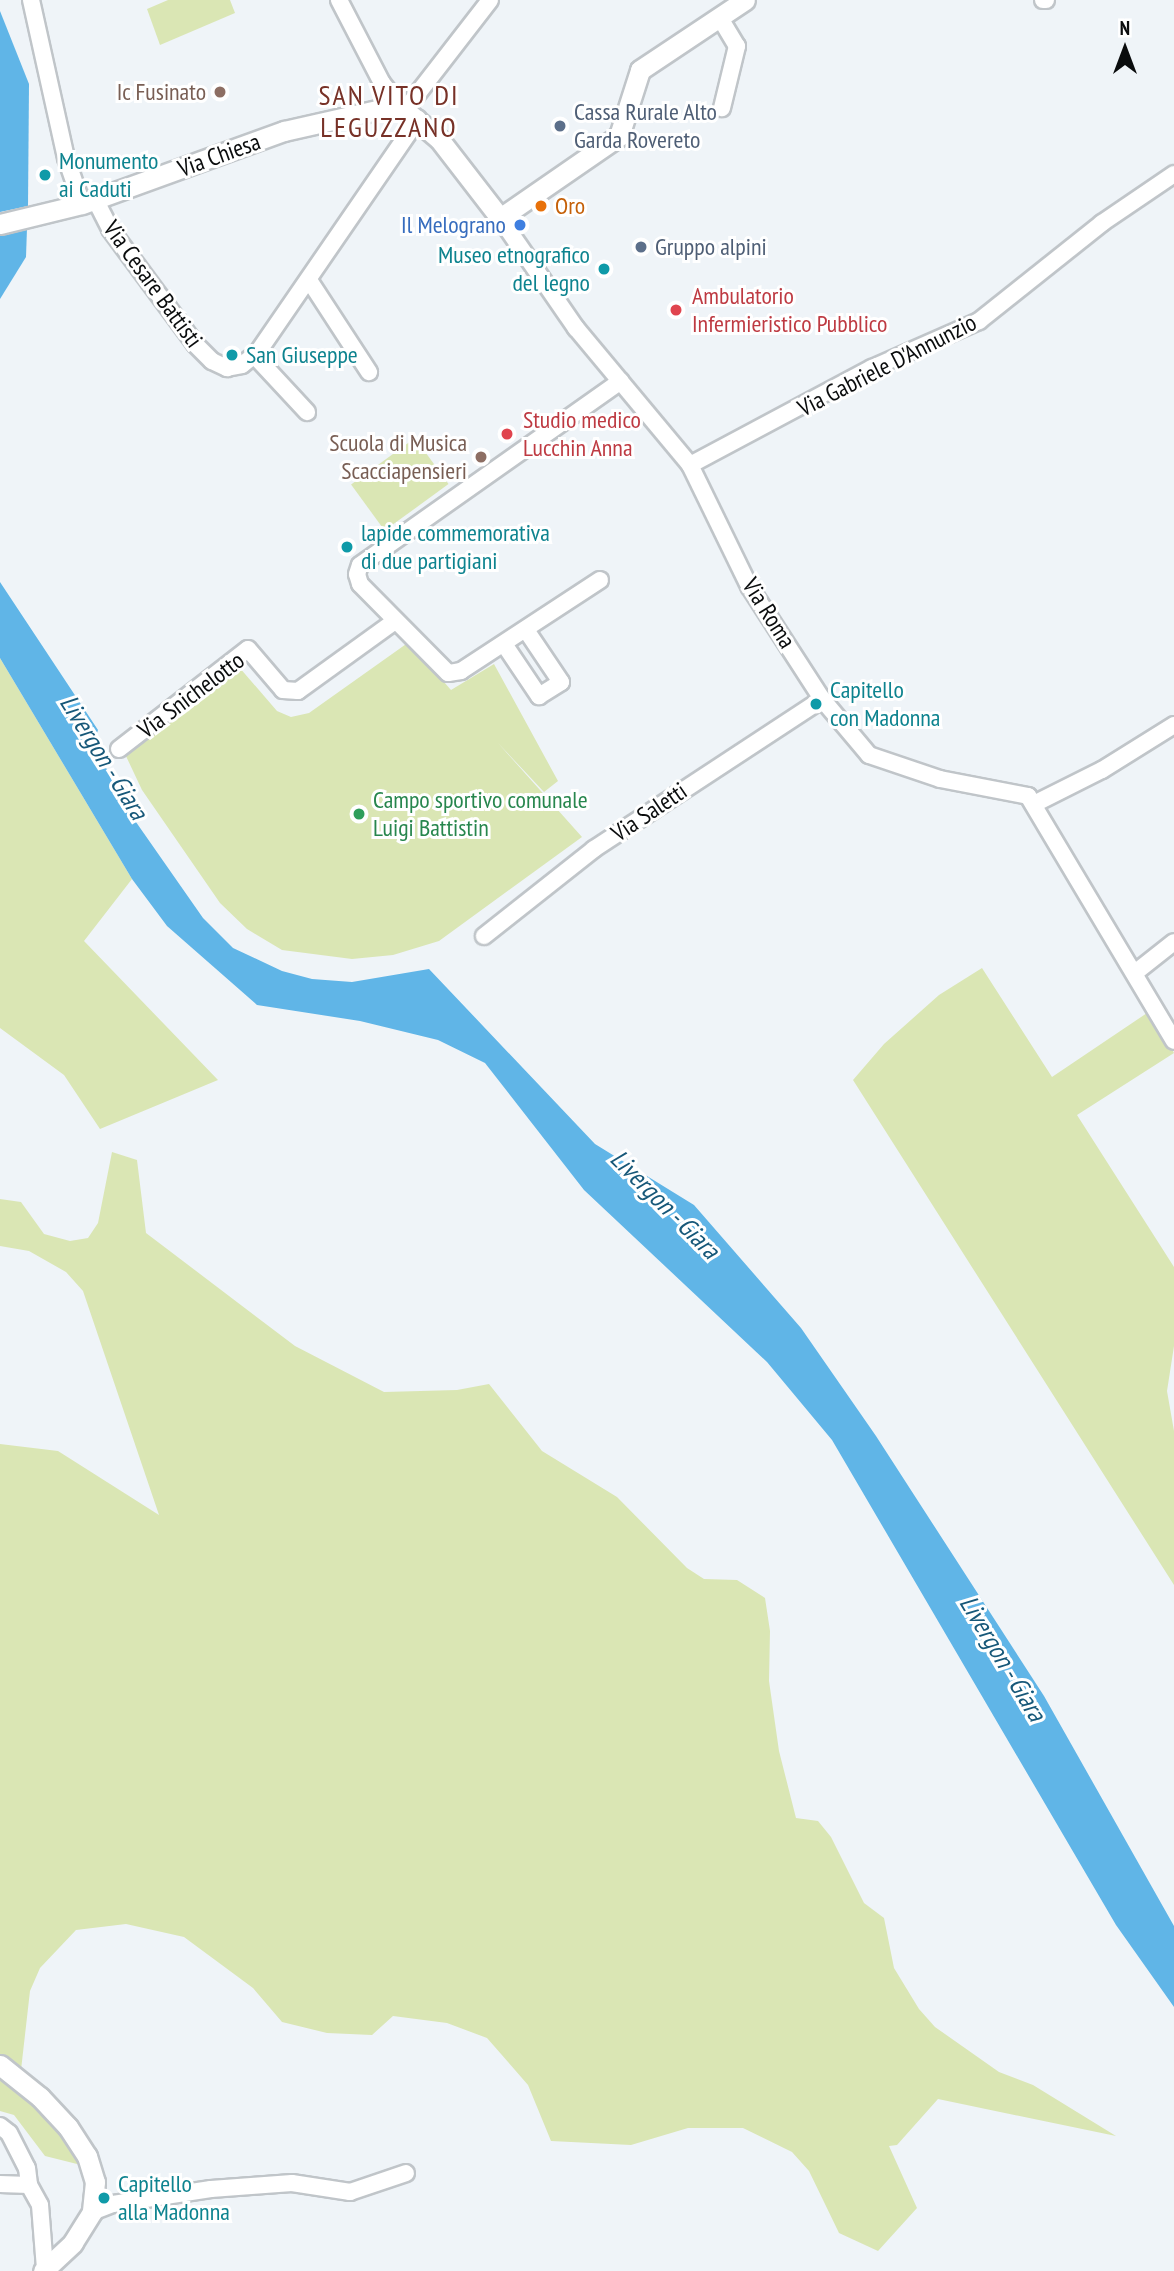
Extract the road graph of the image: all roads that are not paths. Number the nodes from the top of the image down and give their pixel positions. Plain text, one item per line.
1 (339, 0) edge
2 (490, 0) edge
3 (745, 0) edge
4 (31, 1) edge
5 (720, 18) junction
6 (722, 108) dead end
7 (408, 112) junction
8 (1174, 174) edge
9 (89, 202) junction
10 (500, 218) junction
11 (3, 223) edge
12 (309, 280) junction
13 (254, 355) junction
14 (369, 372) dead end
15 (621, 381) junction
16 (307, 412) dead end
17 (691, 465) junction
18 (600, 580) dead end
19 (395, 621) junction
20 (526, 629) junction
21 (504, 644) junction
22 (822, 699) junction
23 (1174, 725) edge
24 (119, 749) dead end
25 (1031, 800) junction
26 (484, 936) dead end
27 (1174, 942) edge
28 (1136, 972) junction
29 (1174, 1041) edge
30 (0, 2065) edge
31 (0, 2126) edge
32 (406, 2173) dead end
33 (0, 2184) edge
34 (29, 2185) junction
35 (92, 2212) junction
36 (44, 2269) edge

1 - 7 street
2 - 7 street
3 - 5 main road
4 - 9 street
5 - 6 street
5 - 10 main road
7 - 9 main road, Via Chiesa
7 - 10 main road, Via Roma
7 - 12 street
8 - 17 street, Via Gabriele D'Annunzio
9 - 11 main road, Via Chiesa
9 - 13 street, Via Cesare Battisti
10 - 15 street, Via Roma
12 - 13 street
12 - 14 street
13 - 16 street
15 - 17 street, Via Roma
15 - 19 street
17 - 22 street, Via Roma
18 - 20 street
19 - 21 street
19 - 24 street, Via Snichelotto
20 - 21 street
20 - 21 street
22 - 25 street, Via Roma
22 - 26 street, Via Saletti
23 - 25 street
25 - 28 street
27 - 28 street
28 - 29 street
30 - 35 main road
31 - 34 street
32 - 35 street
33 - 34 street
34 - 36 street
35 - 36 main road

